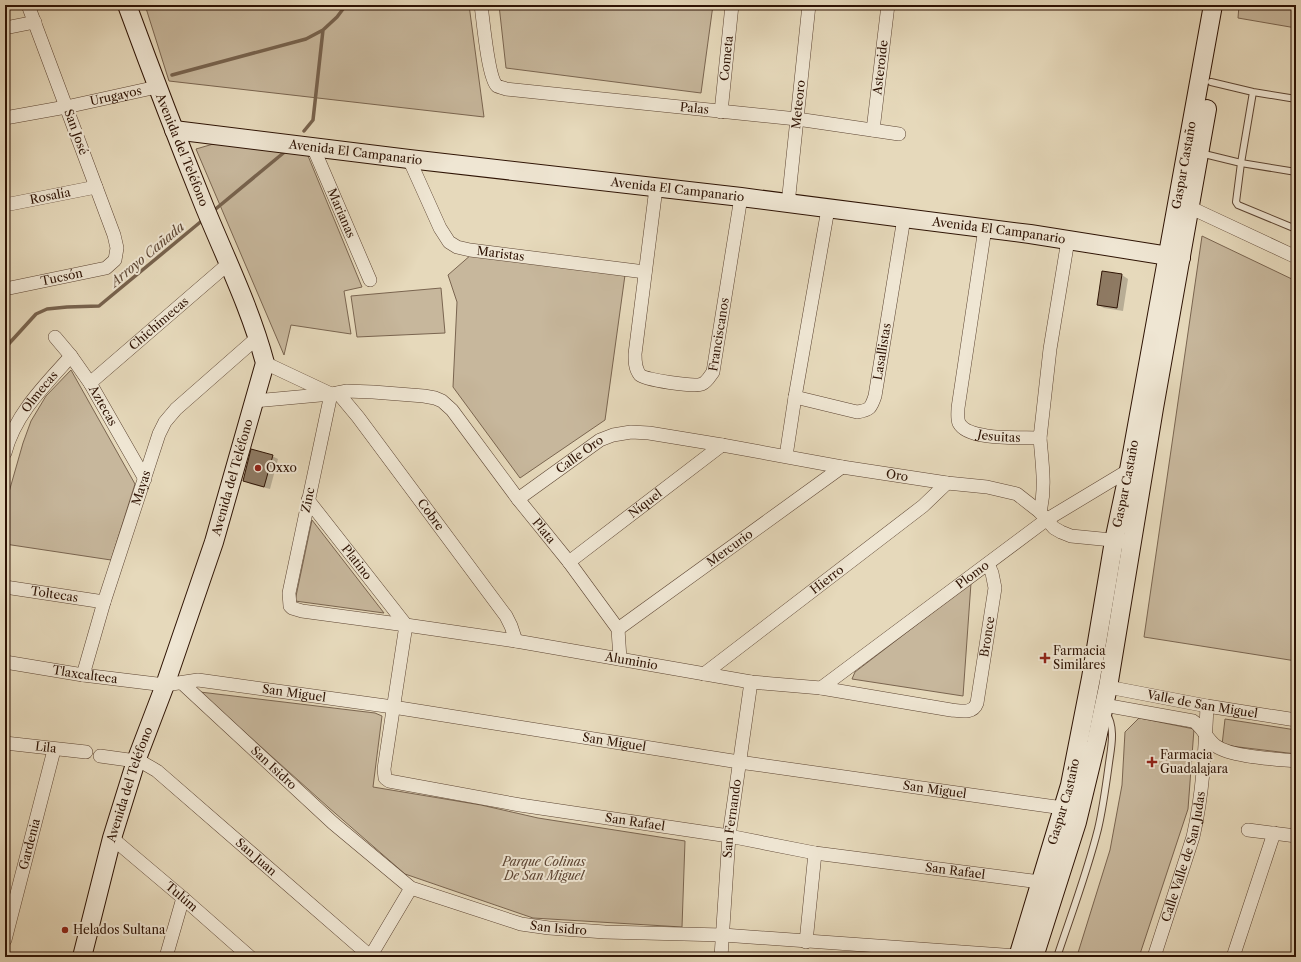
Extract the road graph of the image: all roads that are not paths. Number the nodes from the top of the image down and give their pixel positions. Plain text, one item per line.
1 (28, 5) edge
2 (126, 5) edge
3 (482, 5) edge
4 (732, 5) edge
5 (809, 5) edge
6 (888, 5) edge
7 (1213, 5) edge
8 (1224, 5) edge
9 (35, 22) junction
10 (5, 28) edge
11 (1211, 82) junction
12 (156, 87) junction
13 (1253, 92) junction
14 (1296, 99) edge
15 (66, 107) junction
16 (721, 112) junction
17 (5, 118) edge
18 (797, 119) junction
19 (174, 130) junction
20 (873, 130) junction
21 (899, 134) dead end
22 (313, 147) junction
23 (1199, 153) junction
24 (409, 159) junction
25 (1241, 163) junction
26 (1296, 172) edge
27 (96, 187) junction
28 (656, 188) junction
29 (741, 197) junction
30 (788, 204) junction
31 (5, 205) edge
32 (1190, 207) junction
33 (828, 209) junction
34 (904, 218) junction
35 (985, 228) junction
36 (1296, 229) edge
37 (1068, 240) junction
38 (1174, 256) junction
39 (1296, 257) edge
40 (115, 260) joint
41 (228, 264) junction
42 (645, 272) junction
43 (370, 280) dead end
44 (5, 290) edge
45 (55, 337) dead end
46 (258, 337) junction
47 (71, 356) junction
48 (265, 363) junction
49 (90, 383) junction
50 (335, 393) junction
51 (795, 397) junction
52 (254, 401) junction
53 (648, 433) joint
54 (1040, 438) junction
55 (722, 445) junction
56 (5, 453) edge
57 (786, 456) junction
58 (842, 467) junction
59 (1129, 470) junction
60 (144, 479) junction
61 (947, 483) junction
62 (518, 499) junction
63 (308, 500) junction
64 (1043, 516) junction
65 (1123, 541) junction
66 (569, 562) junction
67 (988, 564) junction
68 (5, 587) edge
69 (104, 602) junction
70 (290, 606) joint
71 (406, 625) junction
72 (618, 629) junction
73 (516, 641) junction
74 (620, 659) junction
75 (5, 662) edge
76 (704, 674) junction
77 (84, 675) junction
78 (751, 682) junction
79 (173, 684) junction
80 (1108, 687) junction
81 (821, 688) junction
82 (1207, 706) junction
83 (393, 707) junction
84 (1104, 707) junction
85 (973, 709) joint
86 (1296, 720) edge
87 (1205, 735) junction
88 (5, 743) edge
89 (54, 750) junction
90 (86, 752) dead end
91 (100, 756) dead end
92 (136, 761) junction
93 (1296, 761) edge
94 (739, 762) junction
95 (1063, 808) junction
96 (1248, 830) dead end
97 (1274, 833) junction
98 (729, 836) junction
99 (1296, 836) edge
100 (112, 838) junction
101 (815, 853) junction
102 (1040, 882) junction
103 (411, 888) junction
104 (183, 898) junction
105 (723, 936) junction
106 (5, 940) edge
107 (806, 942) junction
108 (82, 957) edge
109 (166, 957) edge
110 (250, 957) edge
111 (371, 957) edge
112 (721, 957) edge
113 (1024, 957) edge
114 (1057, 957) edge
115 (1154, 957) edge
116 (1233, 957) edge

1 - 9 street, San José
2 - 12 street, Avenida del Teléfono
3 - 16 street, Palas
4 - 16 street, Cometa
5 - 18 street, Meteoro
6 - 20 street, Asteroide
7 - 38 street, Gaspar Castaño
8 - 11 street, Gaspar Castaño
9 - 10 street
9 - 15 street, San José
11 - 13 lane
11 - 23 street, Gaspar Castaño
12 - 15 street, Urugayos
12 - 19 street, Avenida del Teléfono
13 - 14 lane
13 - 25 lane
15 - 17 street, Urugayos
15 - 27 street, San José
16 - 18 street, Palas
18 - 20 street, Palas
18 - 30 street, Meteoro
19 - 22 street, Avenida El Campanario
19 - 41 street, Avenida del Teléfono
20 - 21 street, Palas
22 - 24 street, Avenida El Campanario
22 - 43 street, Marianas
23 - 25 lane
23 - 32 street, Gaspar Castaño
24 - 28 street, Avenida El Campanario
24 - 42 street, Maristas
25 - 26 lane
25 - 36 lane
27 - 31 street, Rosalía
27 - 40 street, San José
28 - 29 street, Avenida El Campanario
28 - 42 street, Franciscanos
29 - 30 street, Avenida El Campanario
29 - 42 street, Franciscanos
30 - 33 street, Avenida El Campanario
32 - 38 street, Gaspar Castaño
32 - 39 street
33 - 34 street, Avenida El Campanario
33 - 51 street
34 - 35 street, Avenida El Campanario
34 - 51 street, Lasallistas
35 - 37 street, Avenida El Campanario
35 - 54 street, Jesuitas
37 - 38 street, Avenida El Campanario
37 - 54 street
38 - 59 street, Gaspar Castaño
38 - 65 street, Gaspar Castaño
40 - 44 street, Tucsón
41 - 46 street, Avenida del Teléfono
41 - 49 street, Chichimecas
45 - 47 street, Aztecas
46 - 48 street, Avenida del Teléfono
46 - 60 street, Mayas
47 - 49 street, Aztecas
47 - 56 street, Olmecas
48 - 50 street, Cobre
48 - 52 street, Avenida del Teléfono
49 - 60 street, Aztecas
50 - 52 street
50 - 62 street, Plata
50 - 63 street, Zinc
50 - 73 street, Cobre
51 - 57 street
52 - 79 street, Avenida del Teléfono
53 - 55 street, Oro
53 - 62 street, Calle Oro
54 - 64 street
55 - 57 street, Oro
55 - 66 street, Níquel
57 - 58 street, Oro
58 - 61 street, Oro
58 - 72 street, Mercurio
59 - 64 street, Plomo
59 - 65 street, Gaspar Castaño
60 - 69 street, Mayas
61 - 64 street, Oro
61 - 76 street, Hierro
62 - 66 street, Plata
63 - 70 street, Zinc
63 - 71 street, Platino
64 - 65 street, Oro
64 - 67 street, Plomo
65 - 80 street, Gaspar Castaño
65 - 95 street, Gaspar Castaño
66 - 72 street, Plata
67 - 81 street, Plomo
67 - 85 street, Bronce
68 - 69 street, Toltecas
69 - 77 street, Mayas
70 - 71 street, Aluminio
71 - 73 street, Aluminio
71 - 83 street, San Rafael
72 - 74 street
73 - 74 street, Aluminio
74 - 76 street, Aluminio
75 - 77 street, Tlaxcalteca
76 - 78 street, Aluminio
77 - 79 street, Tlaxcalteca
78 - 81 street, Aluminio
78 - 94 street, San Fernando
79 - 83 street, San Miguel
79 - 92 street, Avenida del Teléfono
79 - 103 street, San Isidro
80 - 82 street, Valle de San Miguel
80 - 84 street, Gaspar Castaño
81 - 85 street, Aluminio
82 - 86 street, Valle de San Miguel
82 - 87 street, Calle Valle de San Judas
83 - 94 street, San Miguel
83 - 98 street, San Rafael
84 - 87 street, Valle de San Miguel
84 - 113 street, Gaspar Castaño
84 - 114 lane
87 - 93 street, Valle de San Miguel
87 - 115 street, Calle Valle de San Judas
88 - 89 street, Lila
89 - 90 street, Lila
89 - 106 street, Gardenia
91 - 92 street
92 - 100 street, Avenida del Teléfono
92 - 111 street, San Juan
94 - 95 street, San Miguel
94 - 98 street, San Fernando
95 - 102 street, Gaspar Castaño
96 - 97 street
97 - 99 street
97 - 116 street
98 - 101 street, San Rafael
98 - 105 street, San Fernando
100 - 104 street, Tulúm
100 - 108 street, Avenida del Teléfono
101 - 102 street, San Rafael
101 - 107 street
102 - 113 street, Gaspar Castaño
103 - 105 street, San Isidro
103 - 111 street
104 - 109 street
104 - 110 street, Tulúm
105 - 107 street, San Isidro
105 - 112 street, San Fernando
107 - 113 street, San Isidro

